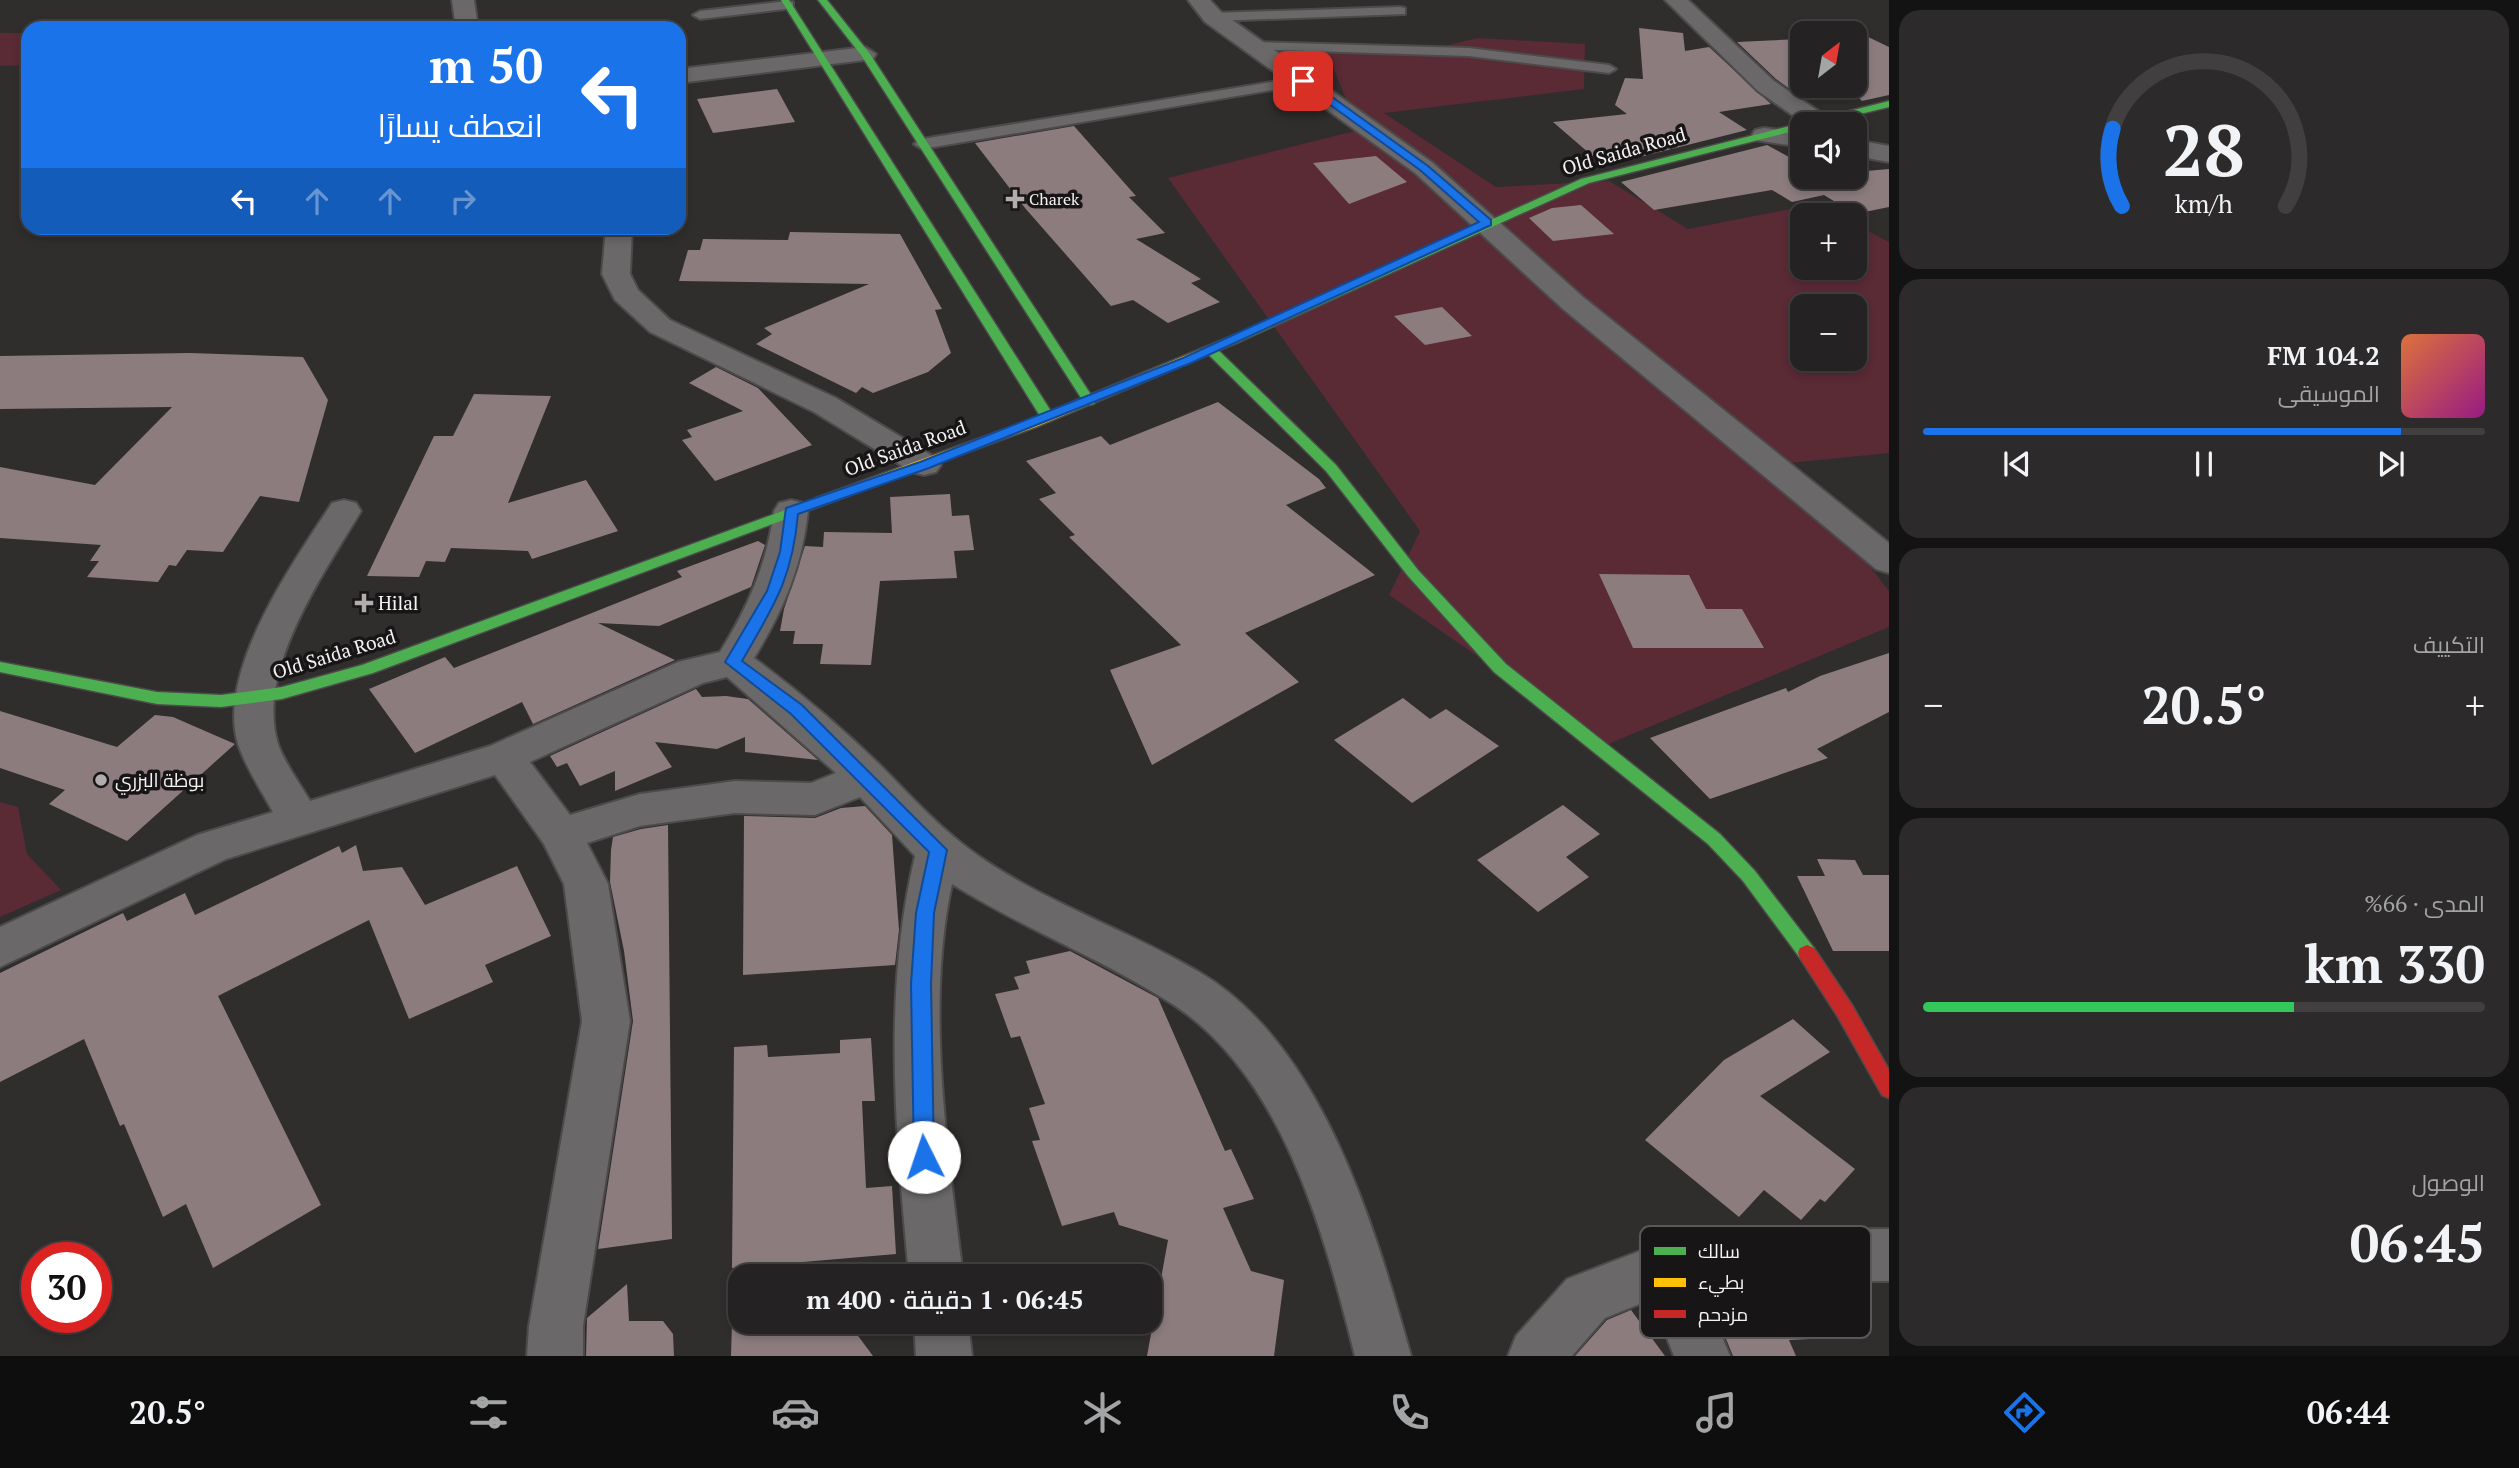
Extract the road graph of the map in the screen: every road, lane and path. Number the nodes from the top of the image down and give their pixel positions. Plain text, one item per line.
1 (463, 0) edge
2 (822, 0) edge
3 (1676, 0) edge
4 (786, 3) edge
5 (1206, 9) edge
6 (1400, 11) dead end
7 (700, 15) dead end
8 (466, 21) edge
9 (1254, 46) junction
10 (864, 54) junction
11 (821, 59) junction
12 (1609, 69) dead end
13 (686, 75) edge
14 (1303, 81) junction
15 (1889, 104) edge
16 (1792, 112) edge
17 (1862, 112) edge
18 (1790, 131) edge
19 (1764, 135) joint
20 (922, 144) junction
21 (1867, 150) edge
22 (1889, 154) edge
23 (1487, 222) junction
24 (619, 235) edge
25 (1211, 350) junction
26 (1089, 401) junction
27 (1047, 416) junction
28 (924, 465) junction
29 (344, 511) dead end
30 (791, 511) junction
31 (1889, 561) edge
32 (733, 662) junction
33 (0, 667) edge
34 (252, 699) junction
35 (505, 757) junction
36 (866, 777) junction
37 (299, 820) junction
38 (561, 834) junction
39 (938, 850) junction
40 (0, 948) edge
41 (1889, 1089) edge
42 (1871, 1255) edge
43 (1889, 1255) edge
44 (935, 1264) edge
45 (1640, 1277) edge
46 (941, 1334) edge
47 (1695, 1338) edge
48 (555, 1356) edge
49 (944, 1356) edge
50 (1383, 1356) edge
51 (1536, 1356) edge
52 (1702, 1356) edge

1 - 8 street
2 - 10 main road
3 - 16 street
4 - 7 lane
4 - 11 main road
5 - 6 lane
5 - 9 street
9 - 12 lane
9 - 14 street
10 - 11 street
10 - 20 main road
11 - 13 street
11 - 27 main road
14 - 20 lane
14 - 23 street
15 - 17 main road
18 - 19 street
19 - 23 main road, Old Saida Road
20 - 26 main road
21 - 22 street
23 - 25 main road, Old Saida Road
23 - 31 street
24 - 28 street
25 - 26 main road, Old Saida Road
25 - 41 main road
26 - 27 main road, Old Saida Road
27 - 28 main road, Old Saida Road
28 - 30 main road, Old Saida Road
29 - 34 street
30 - 32 street
30 - 34 main road, Old Saida Road
32 - 35 street
32 - 36 street
33 - 34 main road, Old Saida Road
34 - 37 street
35 - 37 street
35 - 38 street
36 - 38 street
36 - 39 street
37 - 40 street
38 - 48 street
39 - 44 street
39 - 50 street
42 - 43 street
45 - 51 street
46 - 49 street
47 - 52 street

